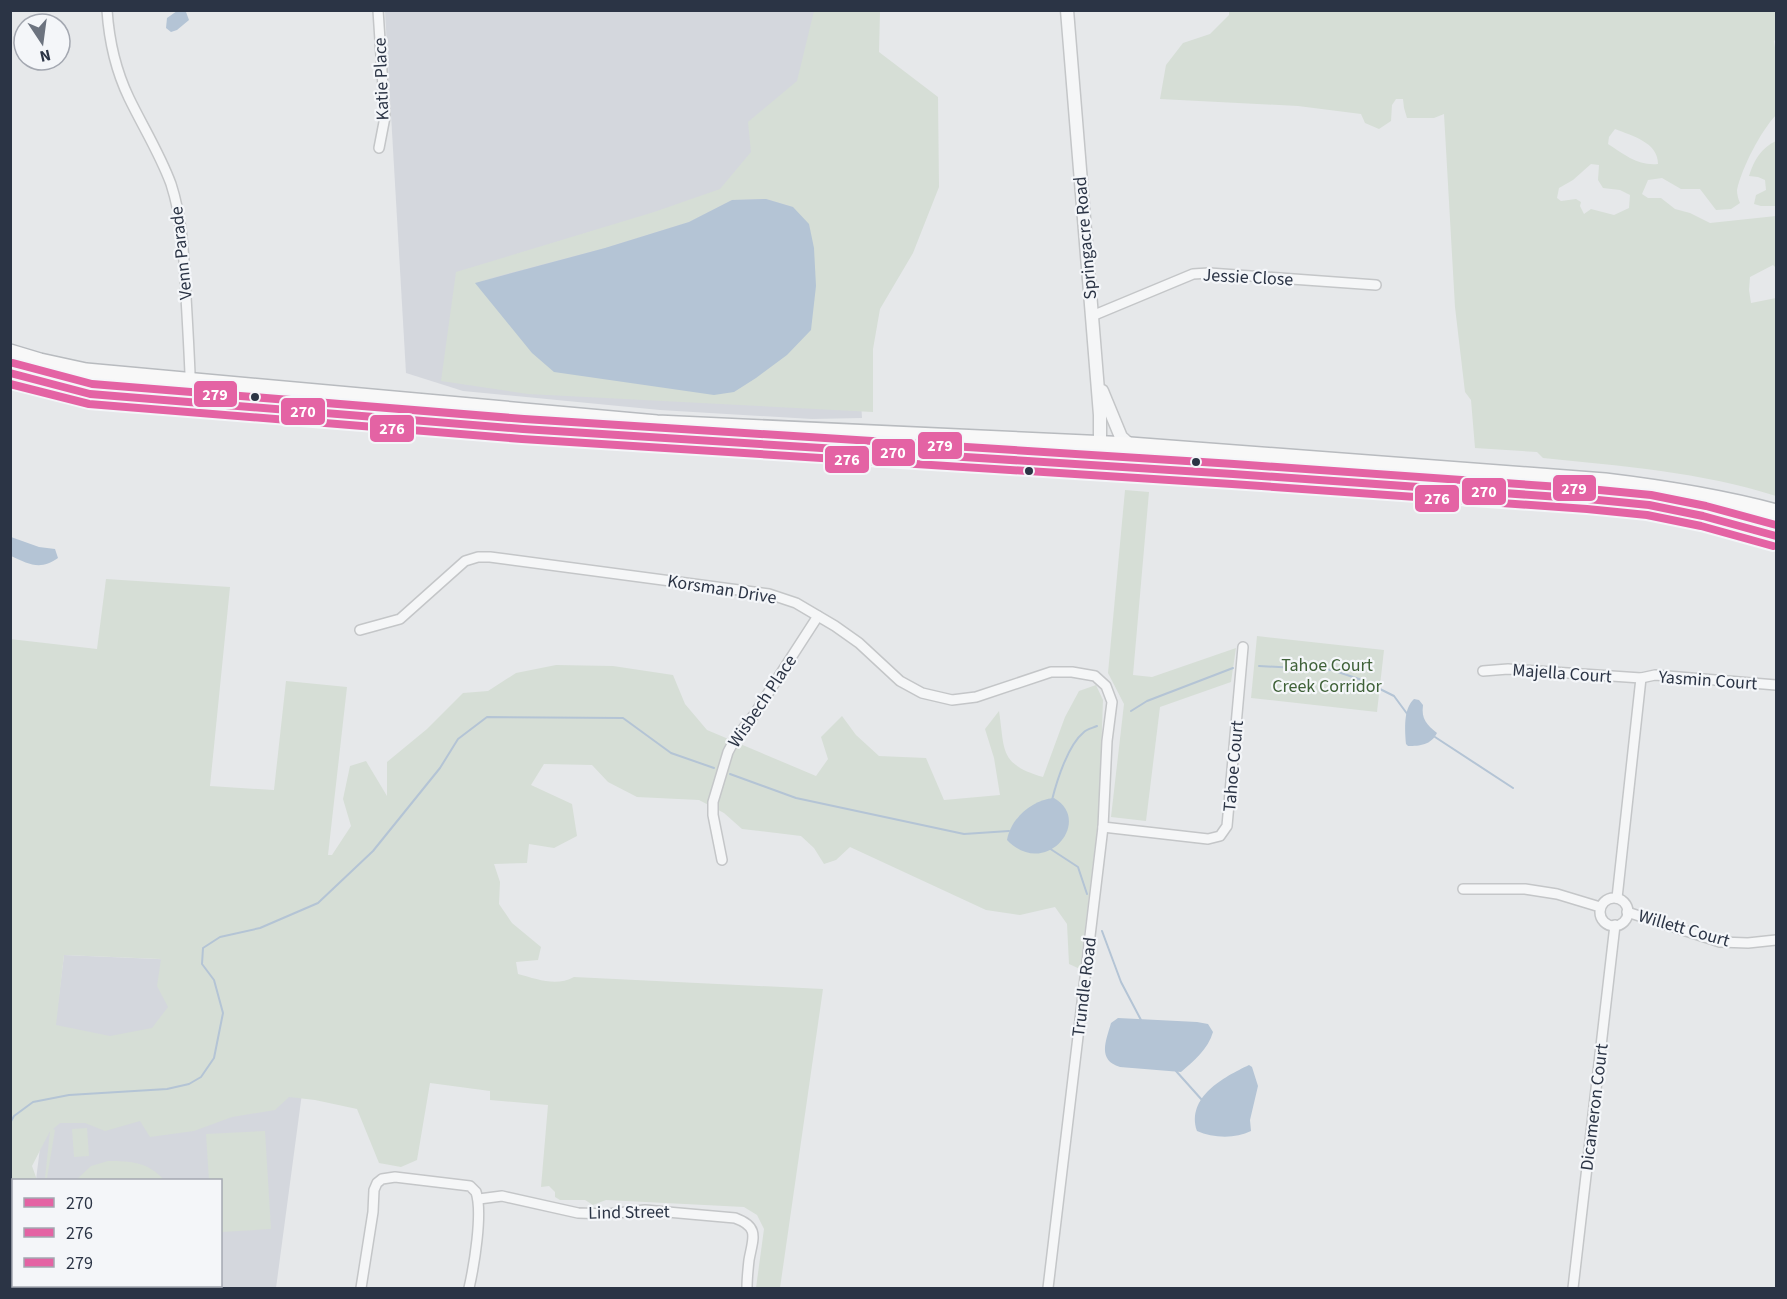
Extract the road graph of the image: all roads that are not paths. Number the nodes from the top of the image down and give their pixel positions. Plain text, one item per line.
1 (107, 10) edge
2 (378, 10) edge
3 (1067, 10) edge
4 (379, 148) dead end
5 (1376, 285) dead end
6 (1092, 316) junction
7 (10, 352) edge
8 (10, 373) edge
9 (1096, 376) junction
10 (190, 380) junction
11 (191, 401) junction
12 (1100, 443) junction
13 (1130, 444) junction
14 (1100, 465) junction
15 (1708, 496) junction
16 (1776, 513) edge
17 (1703, 516) junction
18 (1776, 536) edge
19 (818, 616) junction
20 (360, 630) dead end
21 (1244, 646) dead end
22 (1483, 670) dead end
23 (1641, 678) junction
24 (1776, 685) edge
25 (1106, 686) joint
26 (1103, 827) junction
27 (722, 860) dead end
28 (1463, 890) dead end
29 (1617, 898) junction
30 (1600, 907) junction
31 (1627, 912) junction
32 (1615, 925) junction
33 (1776, 940) edge
34 (478, 1199) junction
35 (361, 1288) edge
36 (469, 1288) edge
37 (747, 1288) edge
38 (1048, 1288) edge
39 (1573, 1288) edge

1 - 10 street, Venn Parade
2 - 4 street, Katie Place
3 - 6 street, Springacre Road
5 - 6 street, Jessie Close
6 - 9 street, Springacre Road
7 - 10 highway
8 - 11 highway
9 - 12 street, Springacre Road
9 - 13 street
10 - 11 street, Venn Parade
10 - 12 highway
11 - 14 highway
12 - 13 highway
12 - 14 street, Springacre Road
13 - 15 highway
14 - 17 highway
15 - 16 highway
15 - 17 highway
17 - 18 highway
19 - 20 street, Korsman Drive
19 - 25 street, Korsman Drive
19 - 27 street, Wisbech Place
21 - 26 street, Tahoe Court
22 - 23 street, Majella Court
23 - 24 street, Yasmin Court
23 - 29 street
25 - 26 street, Trundle Road
26 - 38 street, Trundle Road
28 - 30 street
29 - 30 street
29 - 31 street
30 - 32 street
31 - 32 street
31 - 33 street, Willett Court
32 - 39 street, Dicameron Court
34 - 35 street
34 - 36 street
34 - 37 street, Lind Street

